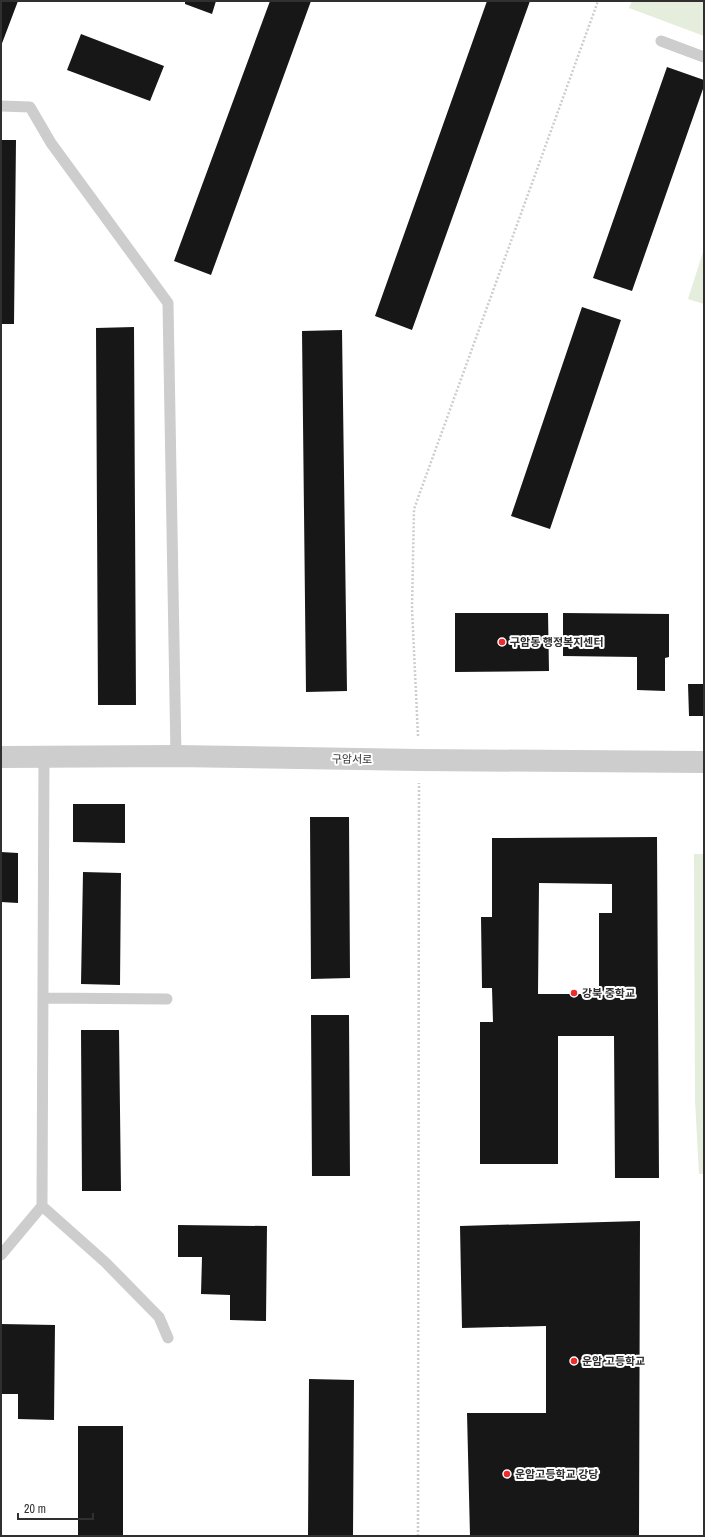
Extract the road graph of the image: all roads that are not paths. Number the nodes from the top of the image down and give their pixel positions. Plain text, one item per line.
1 (661, 41) dead end
2 (704, 57) edge
3 (1, 106) edge
4 (176, 756) junction
5 (1, 757) edge
6 (44, 757) junction
7 (704, 762) edge
8 (43, 998) junction
9 (167, 999) dead end
10 (42, 1206) junction
11 (1, 1255) edge
12 (168, 1338) dead end

1 - 2 lane
3 - 4 lane
4 - 6 street, 구암서로
4 - 7 street, 구암서로
5 - 6 street, 구암서로
6 - 8 lane
8 - 9 lane
8 - 10 lane
10 - 11 lane
10 - 12 lane

